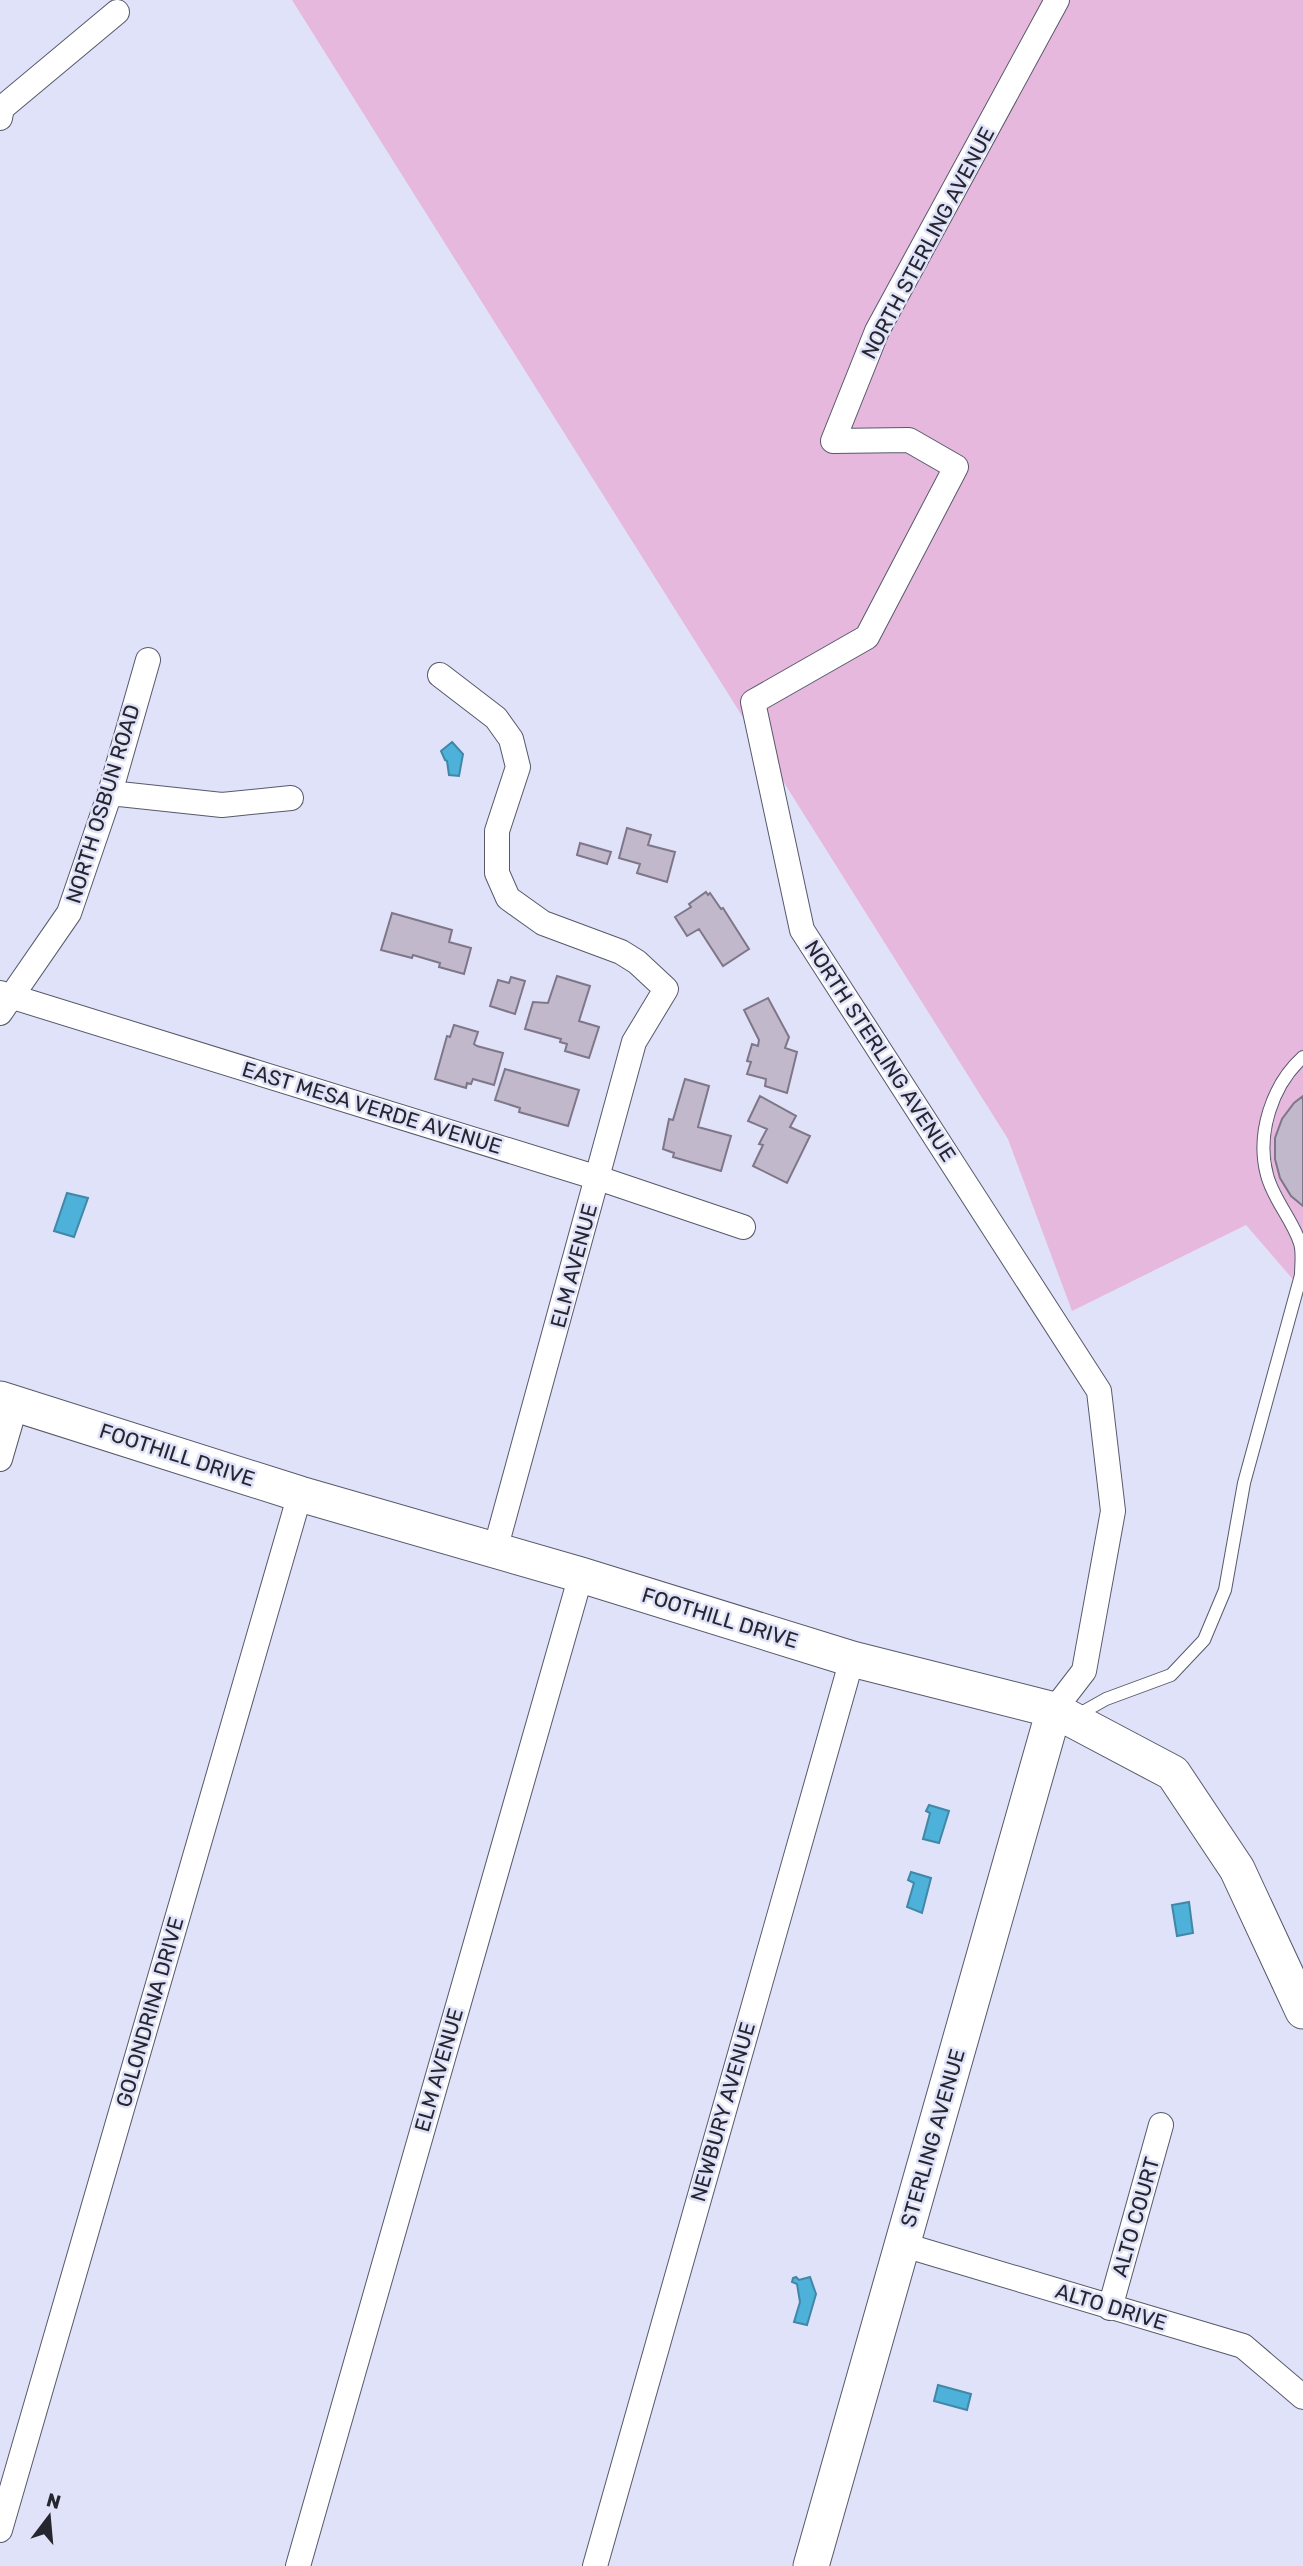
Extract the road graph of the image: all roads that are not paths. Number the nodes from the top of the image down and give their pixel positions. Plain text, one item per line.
1 (1057, 0) edge
2 (117, 12) dead end
3 (0, 118) edge
4 (148, 660) dead end
5 (440, 675) dead end
6 (110, 793) junction
7 (292, 798) dead end
8 (4, 1001) edge
9 (1303, 1057) edge
10 (598, 1178) junction
11 (743, 1227) dead end
12 (8, 1401) edge
13 (0, 1459) edge
14 (300, 1494) junction
15 (495, 1550) junction
16 (581, 1575) junction
17 (852, 1659) junction
18 (1062, 1715) junction
19 (1303, 2011) edge
20 (1161, 2125) dead end
21 (904, 2245) junction
22 (1110, 2308) junction
23 (1303, 2396) edge
24 (0, 2530) edge
25 (298, 2566) edge
26 (595, 2566) edge
27 (811, 2566) edge

1 - 18 street, NORTH STERLING AVENUE
2 - 3 street
4 - 6 street, NORTH OSBUN ROAD
5 - 10 street, ELM AVENUE
6 - 7 street
6 - 8 street, NORTH OSBUN ROAD
8 - 10 street, EAST MESA VERDE AVENUE
9 - 18 lane
10 - 11 street, EAST MESA VERDE AVENUE
10 - 15 street, ELM AVENUE
12 - 13 street
12 - 14 street, FOOTHILL DRIVE
14 - 15 street, FOOTHILL DRIVE
14 - 24 street, GOLONDRINA DRIVE
15 - 16 street, FOOTHILL DRIVE
16 - 17 street, FOOTHILL DRIVE
16 - 25 street, ELM AVENUE
17 - 18 street, FOOTHILL DRIVE
17 - 26 street, NEWBURY AVENUE
18 - 19 street, FOOTHILL DRIVE
18 - 21 street, STERLING AVENUE
20 - 22 street, ALTO COURT
21 - 22 street, ALTO DRIVE
21 - 27 street, STERLING AVENUE
22 - 23 street, ALTO DRIVE

